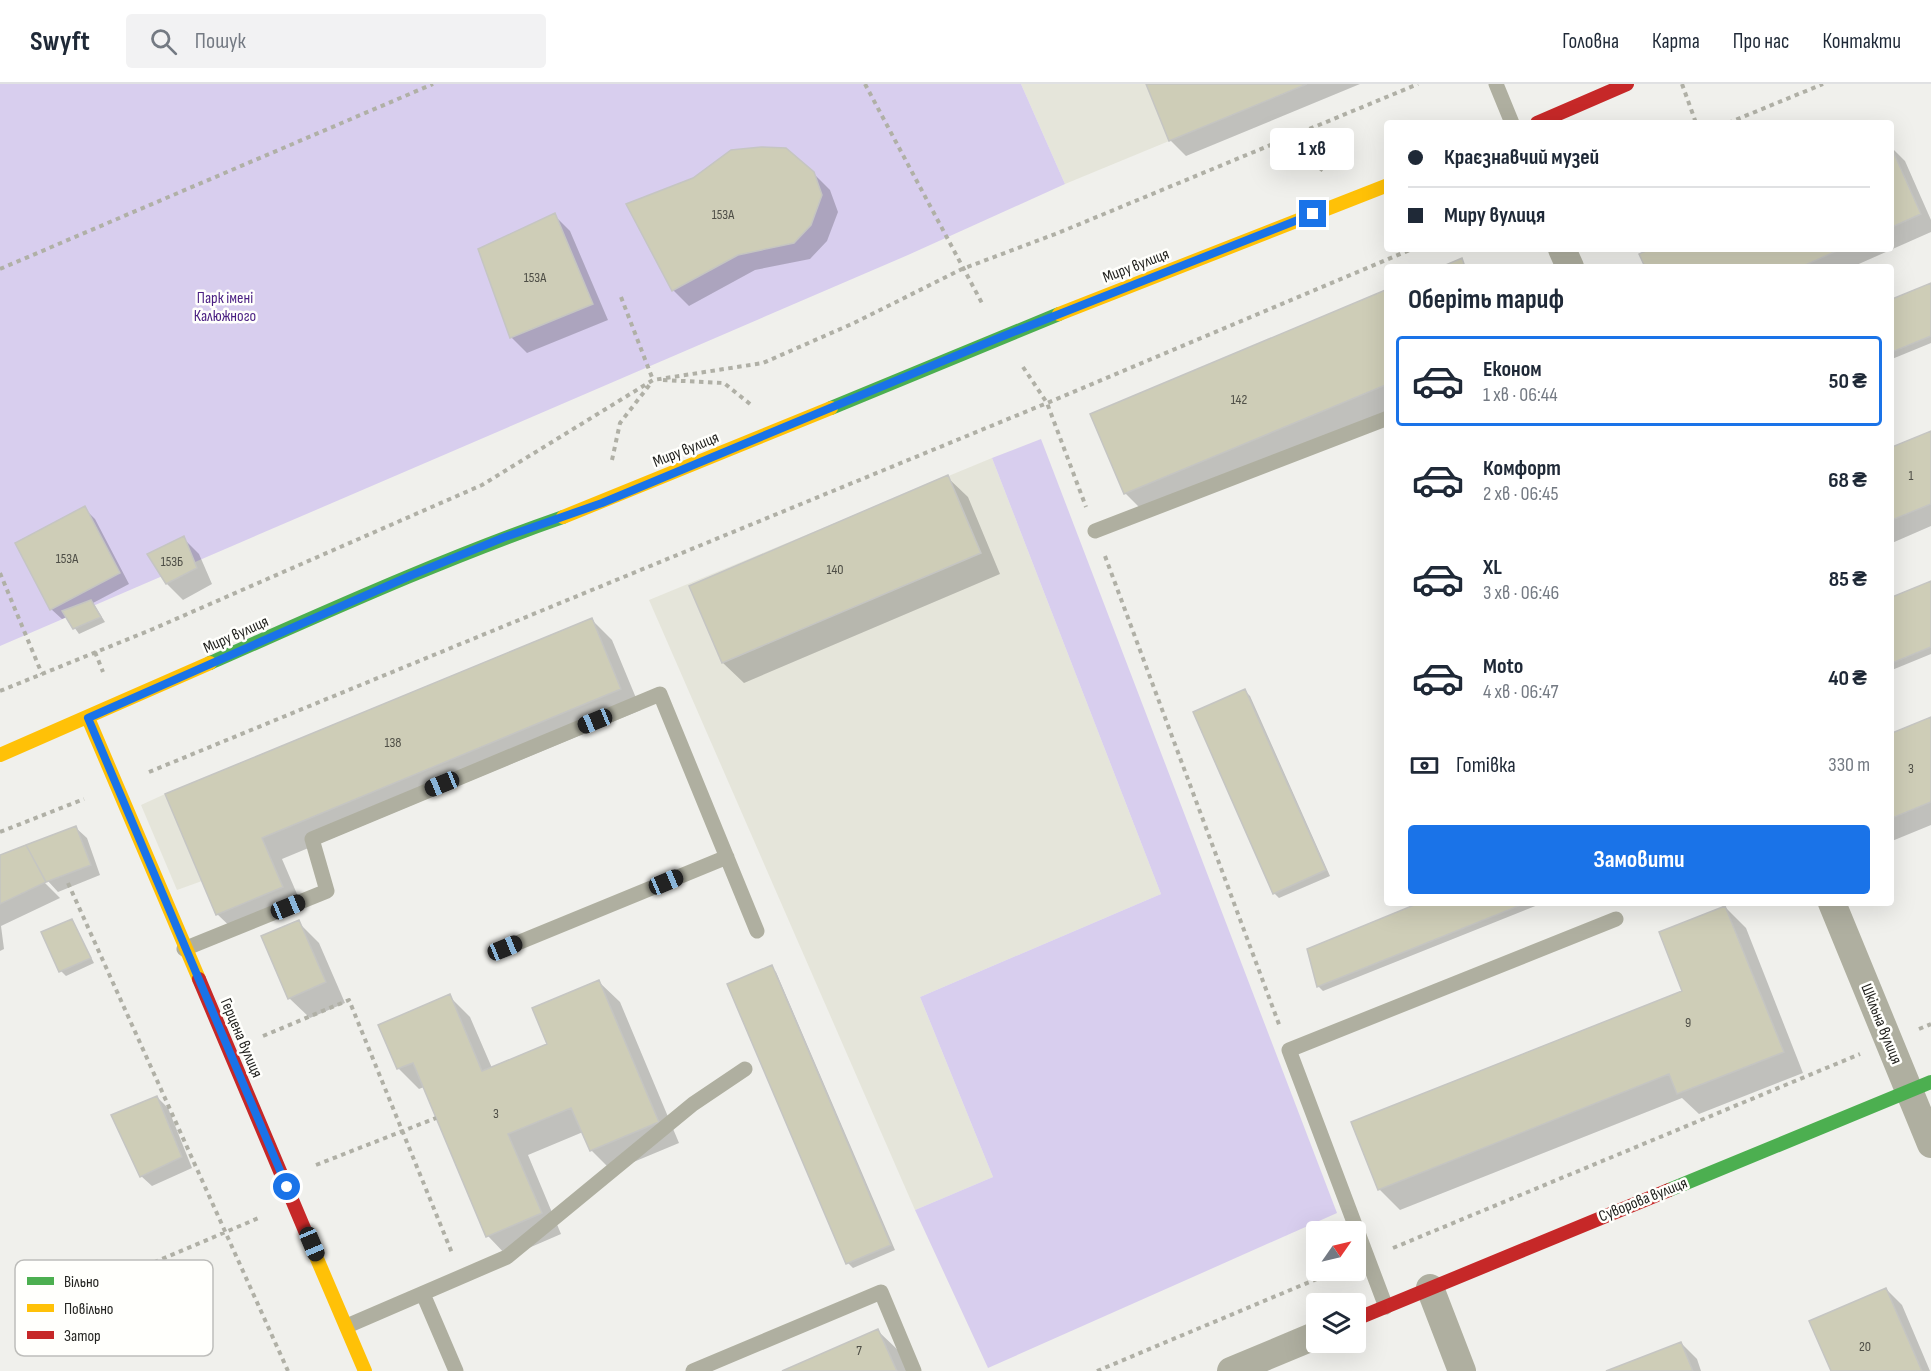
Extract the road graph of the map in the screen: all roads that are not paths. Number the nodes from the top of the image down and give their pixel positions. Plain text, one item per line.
1 (1496, 84) edge
2 (1627, 84) edge
3 (1511, 120) edge
4 (1544, 120) edge
5 (1384, 186) edge
6 (1384, 420) edge
7 (1095, 531) road end
8 (88, 718) junction
9 (0, 755) edge
10 (727, 857) junction
11 (1833, 906) edge
12 (1616, 919) dead end
13 (757, 931) dead end
14 (505, 948) dead end
15 (184, 949) junction
16 (746, 1069) dead end
17 (1920, 1087) edge
18 (1931, 1144) edge
19 (1430, 1288) junction
20 (423, 1294) junction
21 (1386, 1307) junction
22 (1366, 1315) edge
23 (346, 1326) junction
24 (1306, 1340) edge
25 (365, 1371) edge
26 (456, 1371) edge
27 (693, 1371) edge
28 (914, 1371) edge
29 (1231, 1371) edge
30 (1462, 1371) edge

1 - 3 lane
2 - 4 street
5 - 8 street, Миру вулиця
6 - 7 lane
8 - 9 street, Миру вулиця
8 - 15 street, Герцена вулиця
10 - 13 lane
10 - 14 lane
10 - 15 lane
11 - 17 street, Шкільна вулиця
12 - 21 lane
15 - 23 street, Герцена вулиця
16 - 20 lane
17 - 18 street, Шкільна вулиця
17 - 19 street, Суворова вулиця
19 - 21 street, Суворова вулиця
19 - 30 street
20 - 23 lane
20 - 26 lane
21 - 22 street, Суворова вулиця
23 - 25 street, Герцена вулиця
24 - 29 street
27 - 28 lane

